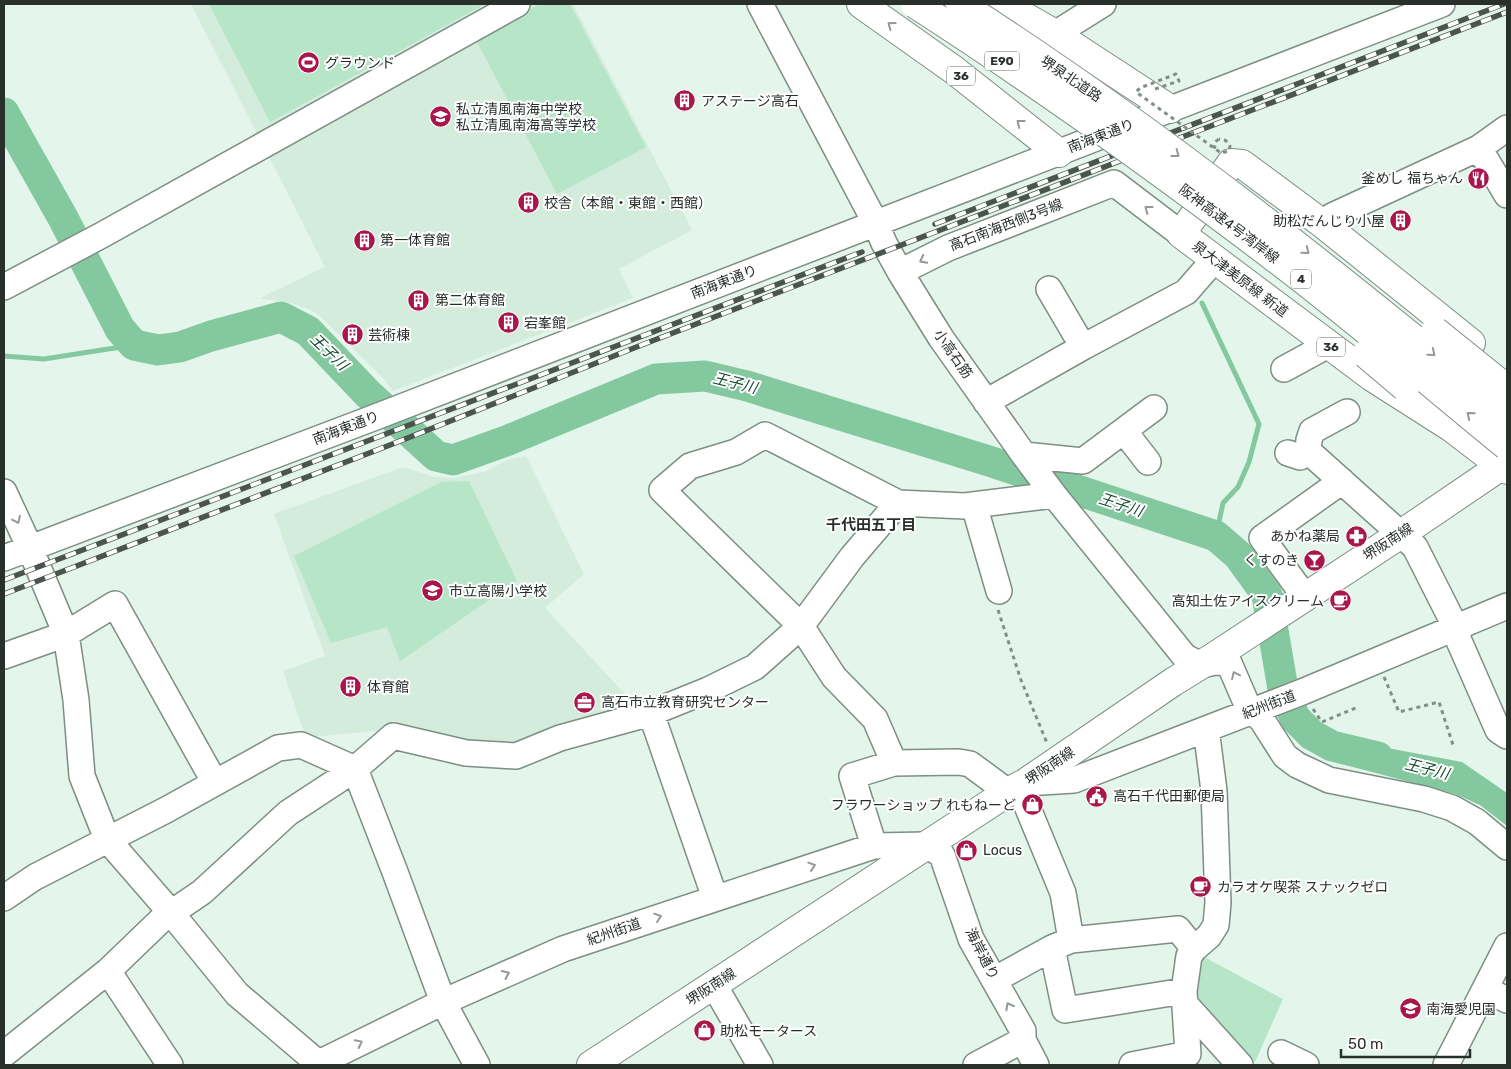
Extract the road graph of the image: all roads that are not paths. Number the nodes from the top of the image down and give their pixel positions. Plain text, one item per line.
1 (516, 4) edge
2 (760, 4) edge
3 (861, 4) edge
4 (900, 4) edge
5 (915, 4) edge
6 (960, 4) edge
7 (974, 4) edge
8 (1003, 4) edge
9 (1102, 4) edge
10 (1442, 4) edge
11 (1055, 34) junction
12 (1162, 99) junction
13 (1098, 112) junction
14 (1507, 128) edge
15 (1479, 148) junction
16 (1059, 153) junction
17 (1507, 195) edge
18 (876, 224) junction
19 (1323, 224) junction
20 (1181, 234) junction
21 (1214, 260) junction
22 (900, 272) junction
23 (4, 287) edge
24 (1049, 289) dead end
25 (1328, 344) junction
26 (1083, 347) junction
27 (1284, 370) dead end
28 (1507, 372) edge
29 (1507, 389) edge
30 (986, 402) junction
31 (1154, 408) dead end
32 (1347, 412) dead end
33 (1507, 415) edge
34 (1452, 428) junction
35 (1124, 431) junction
36 (1024, 455) junction
37 (1506, 461) edge
38 (1148, 462) dead end
39 (1342, 482) junction
40 (4, 492) edge
41 (1054, 496) junction
42 (898, 503) junction
43 (974, 505) junction
44 (1401, 534) junction
45 (30, 548) junction
46 (4, 558) edge
47 (999, 591) road end
48 (1297, 602) junction
49 (1507, 606) edge
50 (801, 626) junction
51 (1456, 628) junction
52 (66, 634) junction
53 (4, 656) edge
54 (1201, 665) junction
55 (1262, 708) junction
56 (651, 713) junction
57 (1205, 730) junction
58 (1507, 736) edge
59 (894, 763) junction
60 (355, 769) junction
61 (215, 783) junction
62 (1019, 792) junction
63 (107, 839) junction
64 (927, 845) junction
65 (874, 846) junction
66 (1507, 847) edge
67 (4, 898) edge
68 (715, 898) junction
69 (172, 914) junction
70 (1062, 944) junction
71 (1507, 946) edge
72 (1194, 949) junction
73 (108, 971) junction
74 (994, 980) junction
75 (714, 985) junction
76 (1496, 994) edge
77 (1184, 998) junction
78 (443, 1002) junction
79 (1022, 1040) junction
80 (1281, 1053) dead end
81 (4, 1054) edge
82 (1307, 1059) edge
83 (317, 1064) edge
84 (170, 1065) edge
85 (477, 1065) edge
86 (591, 1065) edge
87 (760, 1065) edge
88 (976, 1065) edge
89 (1036, 1065) edge
90 (1132, 1065) edge
91 (1240, 1065) edge
92 (1446, 1065) edge

1 - 23 street
2 - 18 street, 小高石筋
16 -> 3 main road, 36
4 - 34 main road, bridge
5 - 13 main road, 堺泉北道路 / E90, bridge
6 - 13 main road, 堺泉北道路 / E90, bridge
7 - 29 main road, bridge
8 - 11 main road
9 - 11 street
10 - 12 street, 南海東通り
11 - 12 main road
12 - 16 street, 南海東通り
13 -> 33 main road, 阪神高速4号湾岸線 / 4, bridge
37 -> 13 main road, 阪神高速4号湾岸線 / 4, bridge
14 - 15 street
15 - 17 street
15 - 19 street
16 - 18 street, 南海東通り
18 - 22 street, 小高石筋
18 - 45 street, 南海東通り
19 - 20 main road, 泉大津美原線 新道
19 - 28 main road, 泉大津美原線 新道
20 - 21 main road, 泉大津美原線 新道 / 36
20 -> 22 street, 高石南海西側3号線
21 - 25 main road, 泉大津美原線 新道 / 36
21 - 26 street
22 - 30 street, 小高石筋
24 - 26 street
25 - 27 street
25 - 34 main road, 泉大津美原線 新道 / 36
26 - 30 street
30 - 36 street, 小高石筋
31 - 35 street
32 - 39 street
34 - 37 main road, 泉大津美原線 新道 / 36
35 - 36 street
35 - 38 street
36 - 41 street, 小高石筋
37 - 44 main road, 堺阪南線
39 - 44 street
39 - 48 street
40 -> 45 street
41 - 43 street
41 - 54 street, 小高石筋
42 - 43 street
42 - 50 street
42 - 50 street
43 - 47 street
44 - 48 main road, 堺阪南線
44 - 51 street
45 - 46 street, 南海東通り
45 - 52 street
48 - 54 main road, 堺阪南線
49 - 51 street, 紀州街道
50 - 56 street
50 - 59 street
51 - 55 street, 紀州街道
51 - 58 street
52 - 53 street
52 - 61 street
52 - 63 street
55 -> 54 street
54 - 62 main road, 堺阪南線
55 - 57 street, 紀州街道
55 - 66 street
56 - 60 street
56 - 68 street
57 - 62 street, 紀州街道
57 - 72 street
59 - 62 street
59 - 65 street
60 - 61 street
60 - 69 street
60 - 78 street
61 - 63 street
62 - 64 main road, 堺阪南線
62 - 70 street
63 - 67 street
63 - 69 street
64 - 65 street, 紀州街道
64 - 74 street, 海岸通り
64 - 75 main road, 堺阪南線
68 -> 65 street, 紀州街道
78 -> 68 street, 紀州街道
69 - 73 street
69 - 83 street
70 - 72 street
70 - 74 street
70 - 77 street
71 - 76 street
72 - 77 street
73 - 81 street
73 - 84 street
79 -> 74 street, 海岸通り
75 - 86 main road, 堺阪南線
75 - 87 street
76 - 92 street
77 - 90 street
77 - 91 street
83 -> 78 street, 紀州街道
78 - 85 street
79 - 88 street
79 - 89 street, 海岸通り
80 - 82 street

